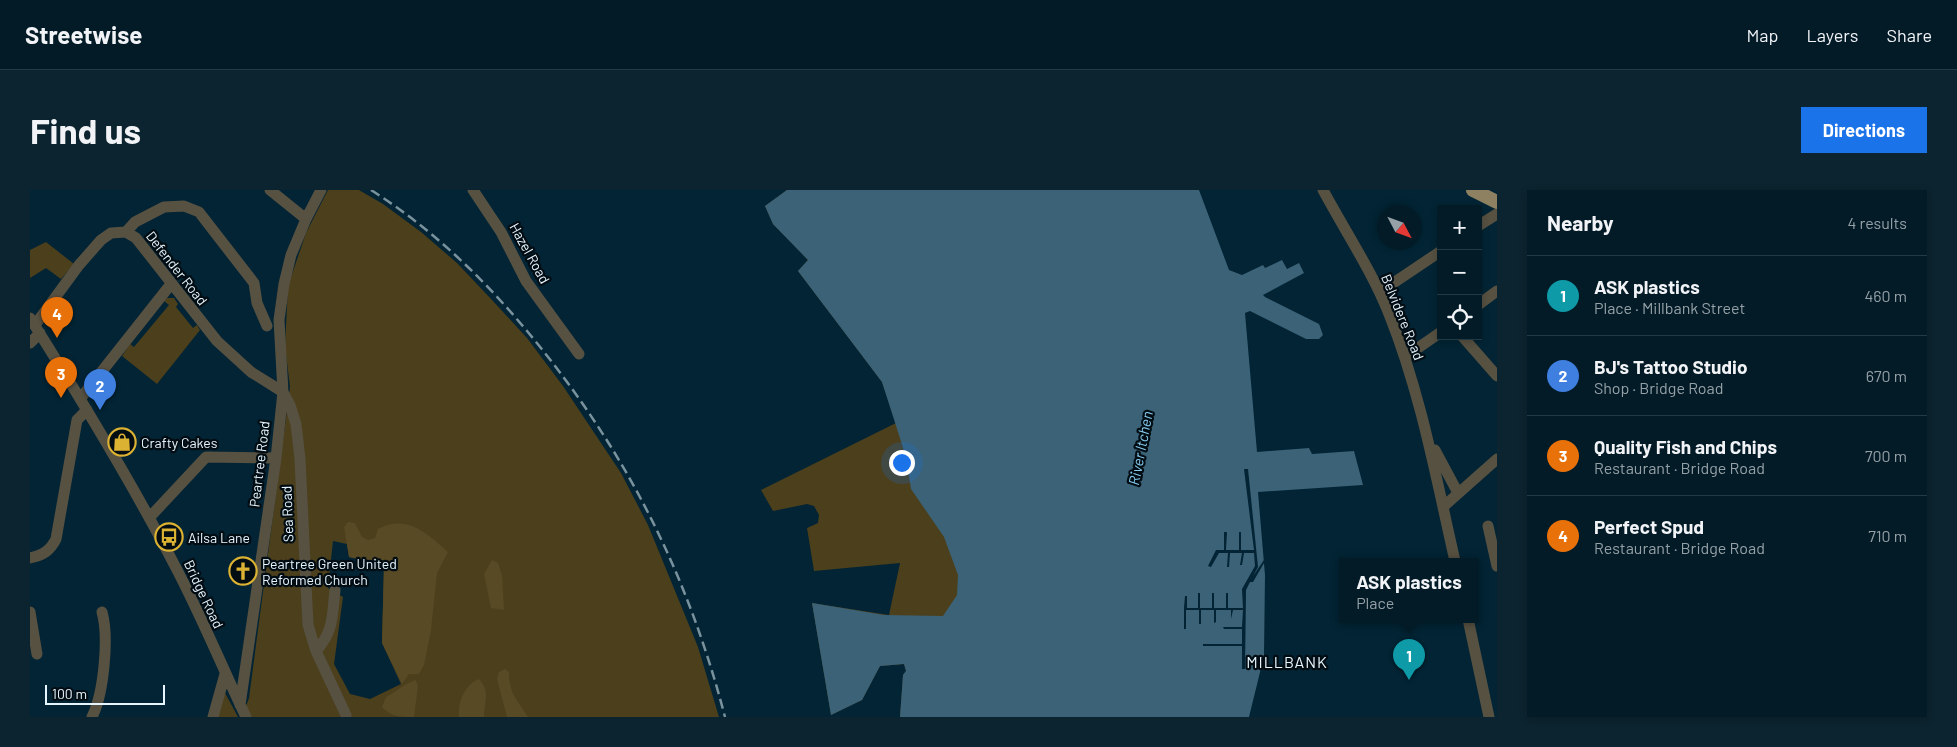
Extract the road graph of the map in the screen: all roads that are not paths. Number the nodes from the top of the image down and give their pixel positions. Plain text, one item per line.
1 (270, 190) edge
2 (321, 190) edge
3 (473, 190) edge
4 (1323, 190) edge
5 (1473, 190) edge
6 (1497, 202) edge
7 (1497, 214) edge
8 (306, 219) junction
9 (1482, 223) edge
10 (126, 232) junction
11 (1437, 254) edge
12 (171, 284) junction
13 (1497, 291) edge
14 (1380, 292) junction
15 (1482, 302) edge
16 (35, 325) edge
17 (267, 326) dead end
18 (1437, 335) edge
19 (1466, 340) edge
20 (30, 343) edge
21 (579, 354) dead end
22 (1405, 357) junction
23 (1497, 376) edge
24 (283, 392) junction
25 (80, 399) junction
26 (87, 410) junction
27 (280, 423) junction
28 (296, 424) junction
29 (1427, 435) junction
30 (276, 458) junction
31 (1497, 459) edge
32 (1458, 493) junction
33 (1444, 506) junction
34 (149, 518) junction
35 (1488, 526) dead end
36 (1495, 549) edge
37 (30, 558) edge
38 (1454, 558) edge
39 (1497, 566) edge
40 (335, 590) dead end
41 (106, 618) dead end
42 (31, 620) edge
43 (1469, 623) edge
44 (316, 651) junction
45 (37, 654) dead end
46 (225, 674) junction
47 (240, 705) junction
48 (346, 714) dead end
49 (92, 717) edge
50 (213, 717) edge
51 (238, 717) edge
52 (246, 717) edge
53 (1489, 717) edge

1 - 8 street
2 - 8 street, Sea Road
3 - 21 street, Hazel Road
4 - 14 street, Belvidere Road
5 - 6 main road
7 - 9 street
8 - 24 street, Sea Road
10 - 12 street, Defender Road
10 - 16 street, Defender Road
10 - 17 street
11 - 14 street
12 - 24 street, Defender Road
12 - 25 street
13 - 15 street
14 - 22 street, Belvidere Road
16 - 20 street, Defender Road
16 - 25 street, Bridge Road
18 - 22 street
19 - 23 street
22 - 29 street, Belvidere Road
24 - 27 street, Peartree Road
24 - 28 street, Sea Road
25 - 26 street, Bridge Road
26 - 34 street, Bridge Road
26 - 37 street
27 - 28 street
27 - 30 street, Peartree Road
28 - 44 street, Sea Road
29 - 32 street, Belvidere Road
29 - 33 street, Belvidere Road
30 - 34 street
30 - 47 street, Peartree Road
31 - 32 street
32 - 33 street
33 - 38 street, Belvidere Road
34 - 46 street, Bridge Road
35 - 36 street
36 - 39 street
40 - 44 street
41 - 49 street
42 - 45 street
43 - 53 street
44 - 48 street, Sea Road
46 - 47 street, Bridge Road
46 - 50 street
47 - 51 street, Peartree Road
47 - 52 street, Bridge Road

